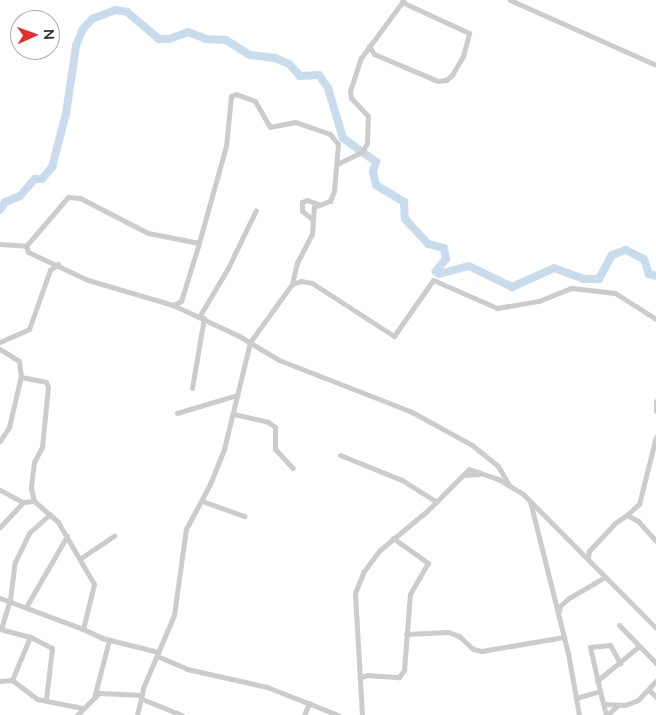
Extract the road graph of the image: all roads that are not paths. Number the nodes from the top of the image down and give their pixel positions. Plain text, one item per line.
1 (510, 0) edge
2 (403, 1) edge
3 (369, 46) junction
4 (656, 64) edge
5 (337, 164) junction
6 (318, 204) junction
7 (256, 210) dead end
8 (312, 219) junction
9 (199, 243) junction
10 (0, 244) edge
11 (26, 246) junction
12 (58, 264) junction
13 (292, 284) junction
14 (173, 306) junction
15 (202, 318) junction
16 (656, 319) edge
17 (0, 342) edge
18 (250, 342) junction
19 (0, 350) edge
20 (21, 376) junction
21 (192, 388) dead end
22 (237, 395) junction
23 (656, 400) edge
24 (656, 411) edge
25 (177, 413) dead end
26 (234, 414) junction
27 (656, 437) edge
28 (0, 441) edge
29 (340, 455) dead end
30 (293, 468) dead end
31 (509, 485) junction
32 (0, 490) edge
33 (530, 500) junction
34 (34, 501) junction
35 (202, 501) junction
36 (22, 502) junction
37 (437, 502) junction
38 (50, 514) junction
39 (244, 516) dead end
40 (627, 516) junction
41 (0, 528) edge
42 (67, 536) junction
43 (114, 536) dead end
44 (393, 538) junction
45 (656, 541) edge
46 (590, 551) junction
47 (582, 552) junction
48 (81, 558) junction
49 (588, 558) junction
50 (605, 577) junction
51 (0, 598) edge
52 (10, 600) junction
53 (26, 607) junction
54 (558, 614) junction
55 (619, 625) dead end
56 (83, 628) junction
57 (656, 628) edge
58 (0, 630) edge
59 (406, 634) junction
60 (30, 637) junction
61 (564, 638) junction
62 (109, 640) junction
63 (638, 647) junction
64 (158, 654) junction
65 (620, 663) junction
66 (656, 663) edge
67 (361, 677) junction
68 (12, 680) junction
69 (0, 681) edge
70 (598, 681) junction
71 (656, 681) edge
72 (652, 690) edge
73 (600, 691) junction
74 (142, 697) junction
75 (656, 697) edge
76 (94, 698) junction
77 (576, 698) junction
78 (46, 699) junction
79 (309, 703) junction
80 (604, 704) junction
81 (617, 706) junction
82 (82, 708) junction
83 (77, 715) edge
84 (137, 715) edge
85 (182, 715) edge
86 (304, 715) edge
87 (338, 715) edge
88 (362, 715) edge
89 (579, 715) edge
90 (606, 715) edge

1 - 4 street
2 - 3 street
2 - 3 street
3 - 5 street
5 - 6 street
5 - 9 street
6 - 8 street
6 - 8 street
7 - 15 street
8 - 13 street
9 - 11 street
9 - 14 street
10 - 11 street
11 - 12 street
12 - 14 street
12 - 17 street
13 - 16 street
13 - 18 street
14 - 15 street
15 - 18 street
15 - 21 street
18 - 22 street
18 - 31 street
19 - 20 street
20 - 28 street
20 - 34 street
22 - 25 street
22 - 26 street
23 - 24 street
26 - 30 street
26 - 35 street
27 - 40 street
29 - 37 street
31 - 33 street
31 - 37 street
32 - 36 street
33 - 47 street
33 - 54 street
34 - 36 street
34 - 38 street
35 - 39 street
35 - 64 street
36 - 41 street
37 - 44 street
38 - 42 street
38 - 52 street
40 - 45 street
40 - 46 street
42 - 48 street
42 - 53 street
43 - 48 street
44 - 59 street
44 - 67 street
46 - 47 street
46 - 49 street
47 - 49 street
48 - 56 street
49 - 50 street
50 - 54 street
50 - 57 street
51 - 52 street
52 - 53 street
52 - 58 street
53 - 56 street
54 - 61 street
55 - 63 street
56 - 62 street
58 - 60 street
59 - 61 street
59 - 67 street
60 - 68 street
60 - 78 street
61 - 77 street
62 - 64 street
62 - 76 street
63 - 65 street
63 - 66 street
64 - 74 street
64 - 79 street
65 - 70 street
65 - 70 street
67 - 88 street
68 - 69 street
68 - 78 street
70 - 73 street
71 - 72 street
72 - 75 street
72 - 81 street
73 - 77 street
73 - 80 street
74 - 76 street
74 - 84 street
74 - 85 street
76 - 82 street
77 - 89 street
78 - 82 street
79 - 86 street
79 - 87 street
80 - 81 street
80 - 90 street
81 - 90 street
82 - 83 street

